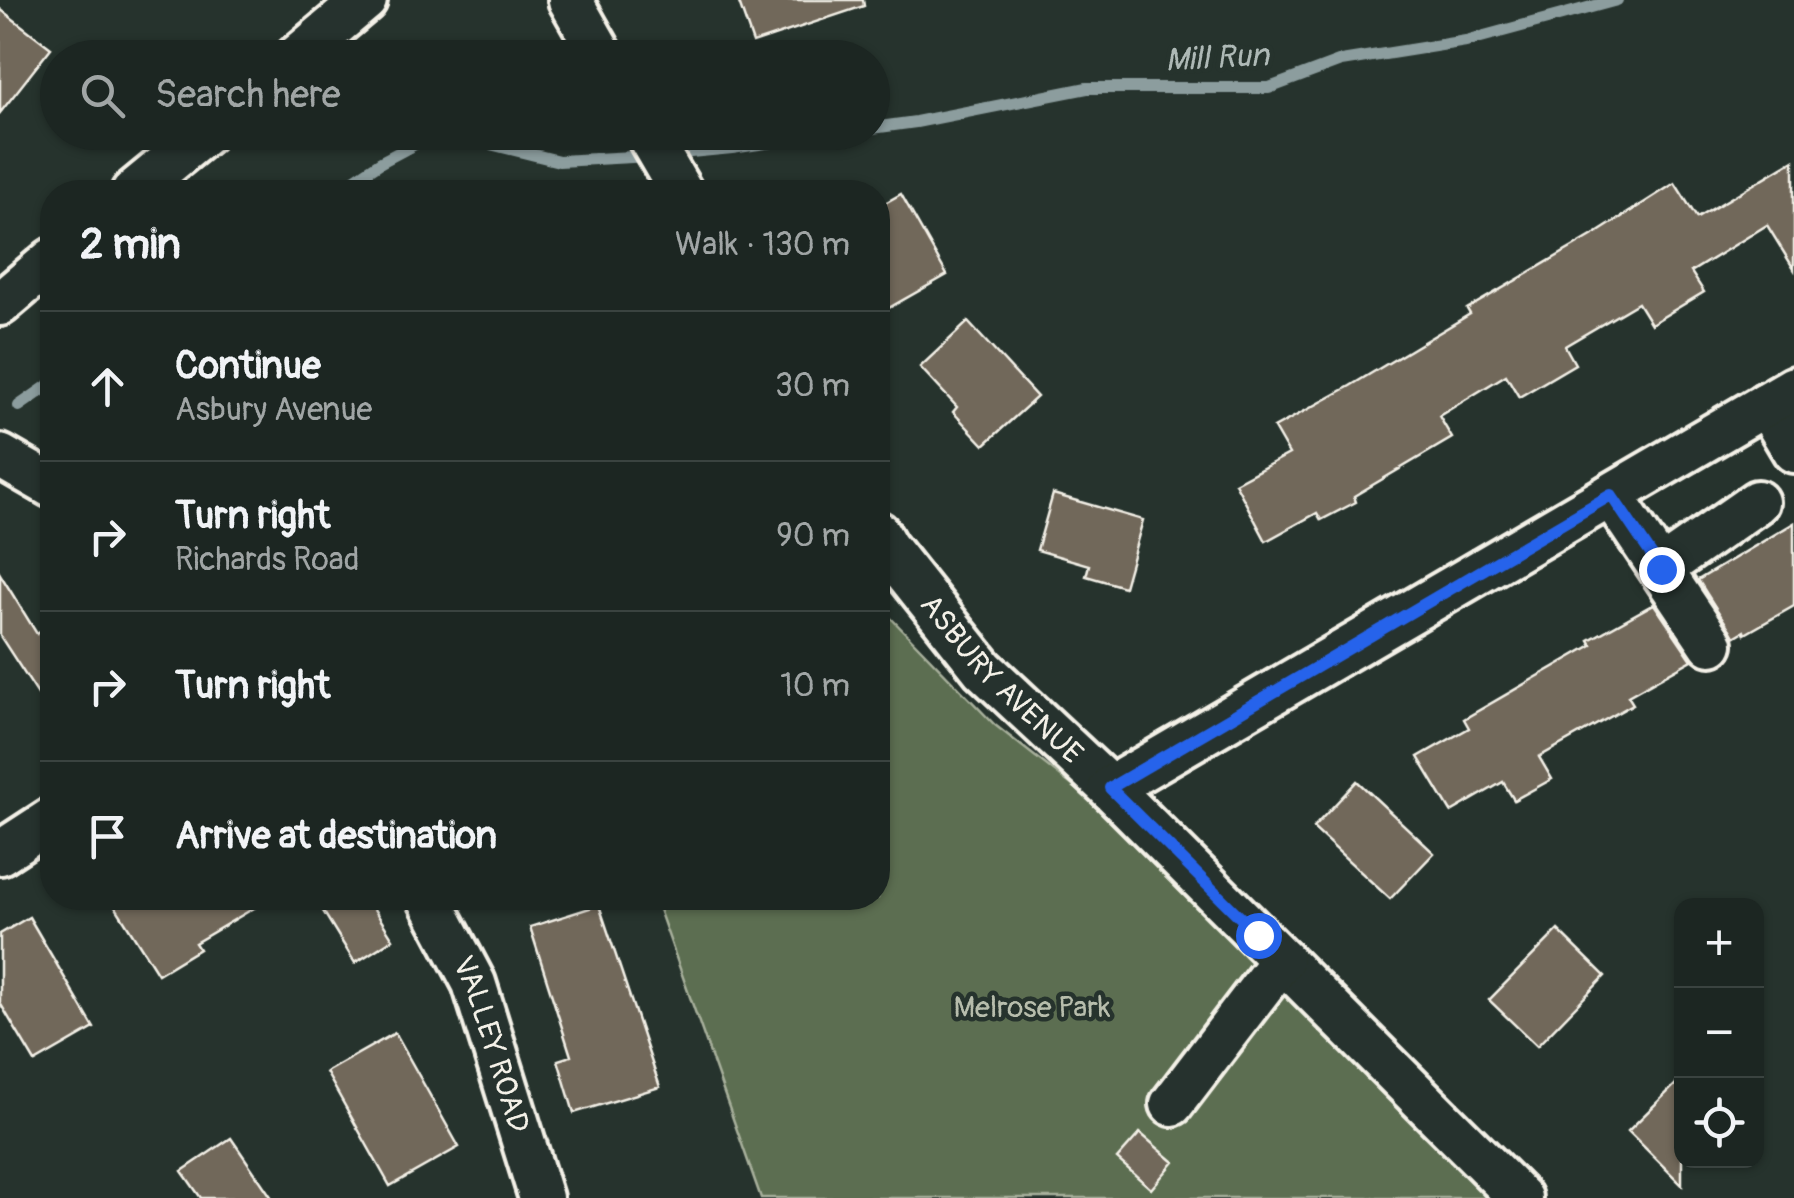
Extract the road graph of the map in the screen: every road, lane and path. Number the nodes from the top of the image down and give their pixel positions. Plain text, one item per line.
1 (365, 0) edge
2 (570, 0) edge
3 (317, 40) edge
4 (593, 40) edge
5 (184, 150) edge
6 (656, 150) edge
7 (148, 180) edge
8 (674, 180) edge
9 (40, 270) edge
10 (0, 304) edge
11 (1780, 396) edge
12 (1794, 452) edge
13 (0, 456) edge
14 (40, 474) edge
15 (1611, 495) junction
16 (1757, 502) dead end
17 (890, 552) edge
18 (1661, 569) junction
19 (1711, 644) dead end
20 (1110, 788) junction
21 (40, 827) edge
22 (0, 853) edge
23 (435, 910) edge
24 (1282, 960) junction
25 (1172, 1104) dead end
26 (532, 1194) edge
27 (1520, 1198) edge

1 - 3 street
2 - 4 street
5 - 7 street
6 - 8 street
9 - 10 street
11 - 12 street
11 - 15 street
13 - 14 street
15 - 18 street
15 - 20 street
16 - 18 street
17 - 20 street, ASBURY AVENUE
18 - 19 street
20 - 24 street, ASBURY AVENUE
21 - 22 street
23 - 26 street, VALLEY ROAD
24 - 25 street
24 - 27 street, ASBURY AVENUE

